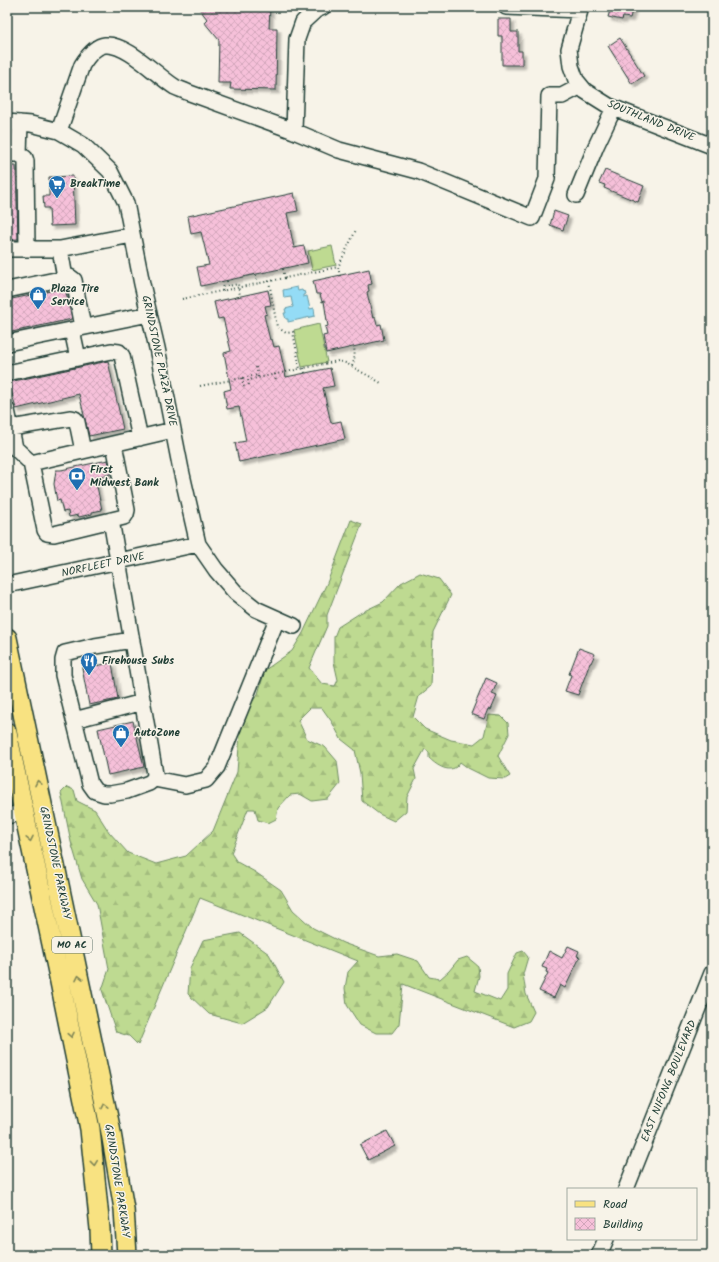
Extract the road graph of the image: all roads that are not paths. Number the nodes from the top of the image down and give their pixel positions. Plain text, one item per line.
1 (323, 7) edge
2 (506, 7) edge
3 (580, 9) edge
4 (581, 86) junction
5 (614, 108) junction
6 (13, 123) edge
7 (59, 131) junction
8 (294, 131) junction
9 (712, 146) edge
10 (13, 154) edge
11 (576, 195) dead end
12 (132, 235) junction
13 (7, 249) edge
14 (27, 249) junction
15 (60, 249) junction
16 (65, 278) junction
17 (7, 290) edge
18 (149, 314) junction
19 (78, 329) junction
20 (7, 343) edge
21 (78, 358) junction
22 (7, 373) edge
23 (7, 410) edge
24 (11, 428) junction
25 (173, 430) junction
26 (140, 438) junction
27 (114, 444) junction
28 (83, 451) junction
29 (31, 463) junction
30 (111, 520) junction
31 (198, 544) junction
32 (119, 561) junction
33 (7, 585) edge
34 (277, 619) junction
35 (294, 626) dead end
36 (7, 638) edge
37 (132, 640) junction
38 (143, 702) junction
39 (74, 720) junction
40 (7, 732) edge
41 (154, 779) junction
42 (15, 814) edge
43 (712, 972) edge
44 (626, 1188) edge
45 (100, 1228) junction
46 (606, 1240) edge
47 (93, 1255) edge
48 (101, 1255) edge
49 (128, 1255) edge
50 (600, 1255) edge

1 - 8 street
2 - 3 street
3 - 4 street, SOUTHLAND DRIVE
4 - 5 street, SOUTHLAND DRIVE
4 - 8 street
5 - 9 street, SOUTHLAND DRIVE
5 - 11 street
6 - 7 street, GRINDSTONE PLAZA DRIVE
6 - 10 street
7 - 8 street
7 - 12 street, GRINDSTONE PLAZA DRIVE
10 - 14 street
12 - 15 street
12 - 18 street, GRINDSTONE PLAZA DRIVE
13 - 14 street
14 - 15 street
15 - 16 street
16 - 17 street
16 - 19 street
18 - 19 street
18 - 25 street, GRINDSTONE PLAZA DRIVE
19 - 20 street
19 - 21 street
21 - 22 street
21 - 26 street
23 - 24 street
24 - 28 street
24 - 29 street
25 - 26 street
25 - 31 street, GRINDSTONE PLAZA DRIVE
26 - 27 street
27 - 28 street
27 - 30 street
28 - 29 street
29 - 30 street
30 - 32 street
31 - 32 street, NORFLEET DRIVE
31 - 34 street, GRINDSTONE PLAZA DRIVE
32 - 33 street, NORFLEET DRIVE
32 - 37 street
34 - 35 street, GRINDSTONE PLAZA DRIVE
34 - 41 street
49 -> 36 main road, GRINDSTONE PARKWAY / MO AC
37 - 38 street
37 - 39 street
38 - 39 street
38 - 41 street
39 - 41 street
40 - 42 main road, GRINDSTONE PARKWAY / MO AC
42 -> 45 main road, GRINDSTONE PARKWAY / MO AC
43 - 44 street, EAST NIFONG BOULEVARD
45 - 47 main road
45 - 48 main road, GRINDSTONE PARKWAY / MO AC
46 - 50 street

